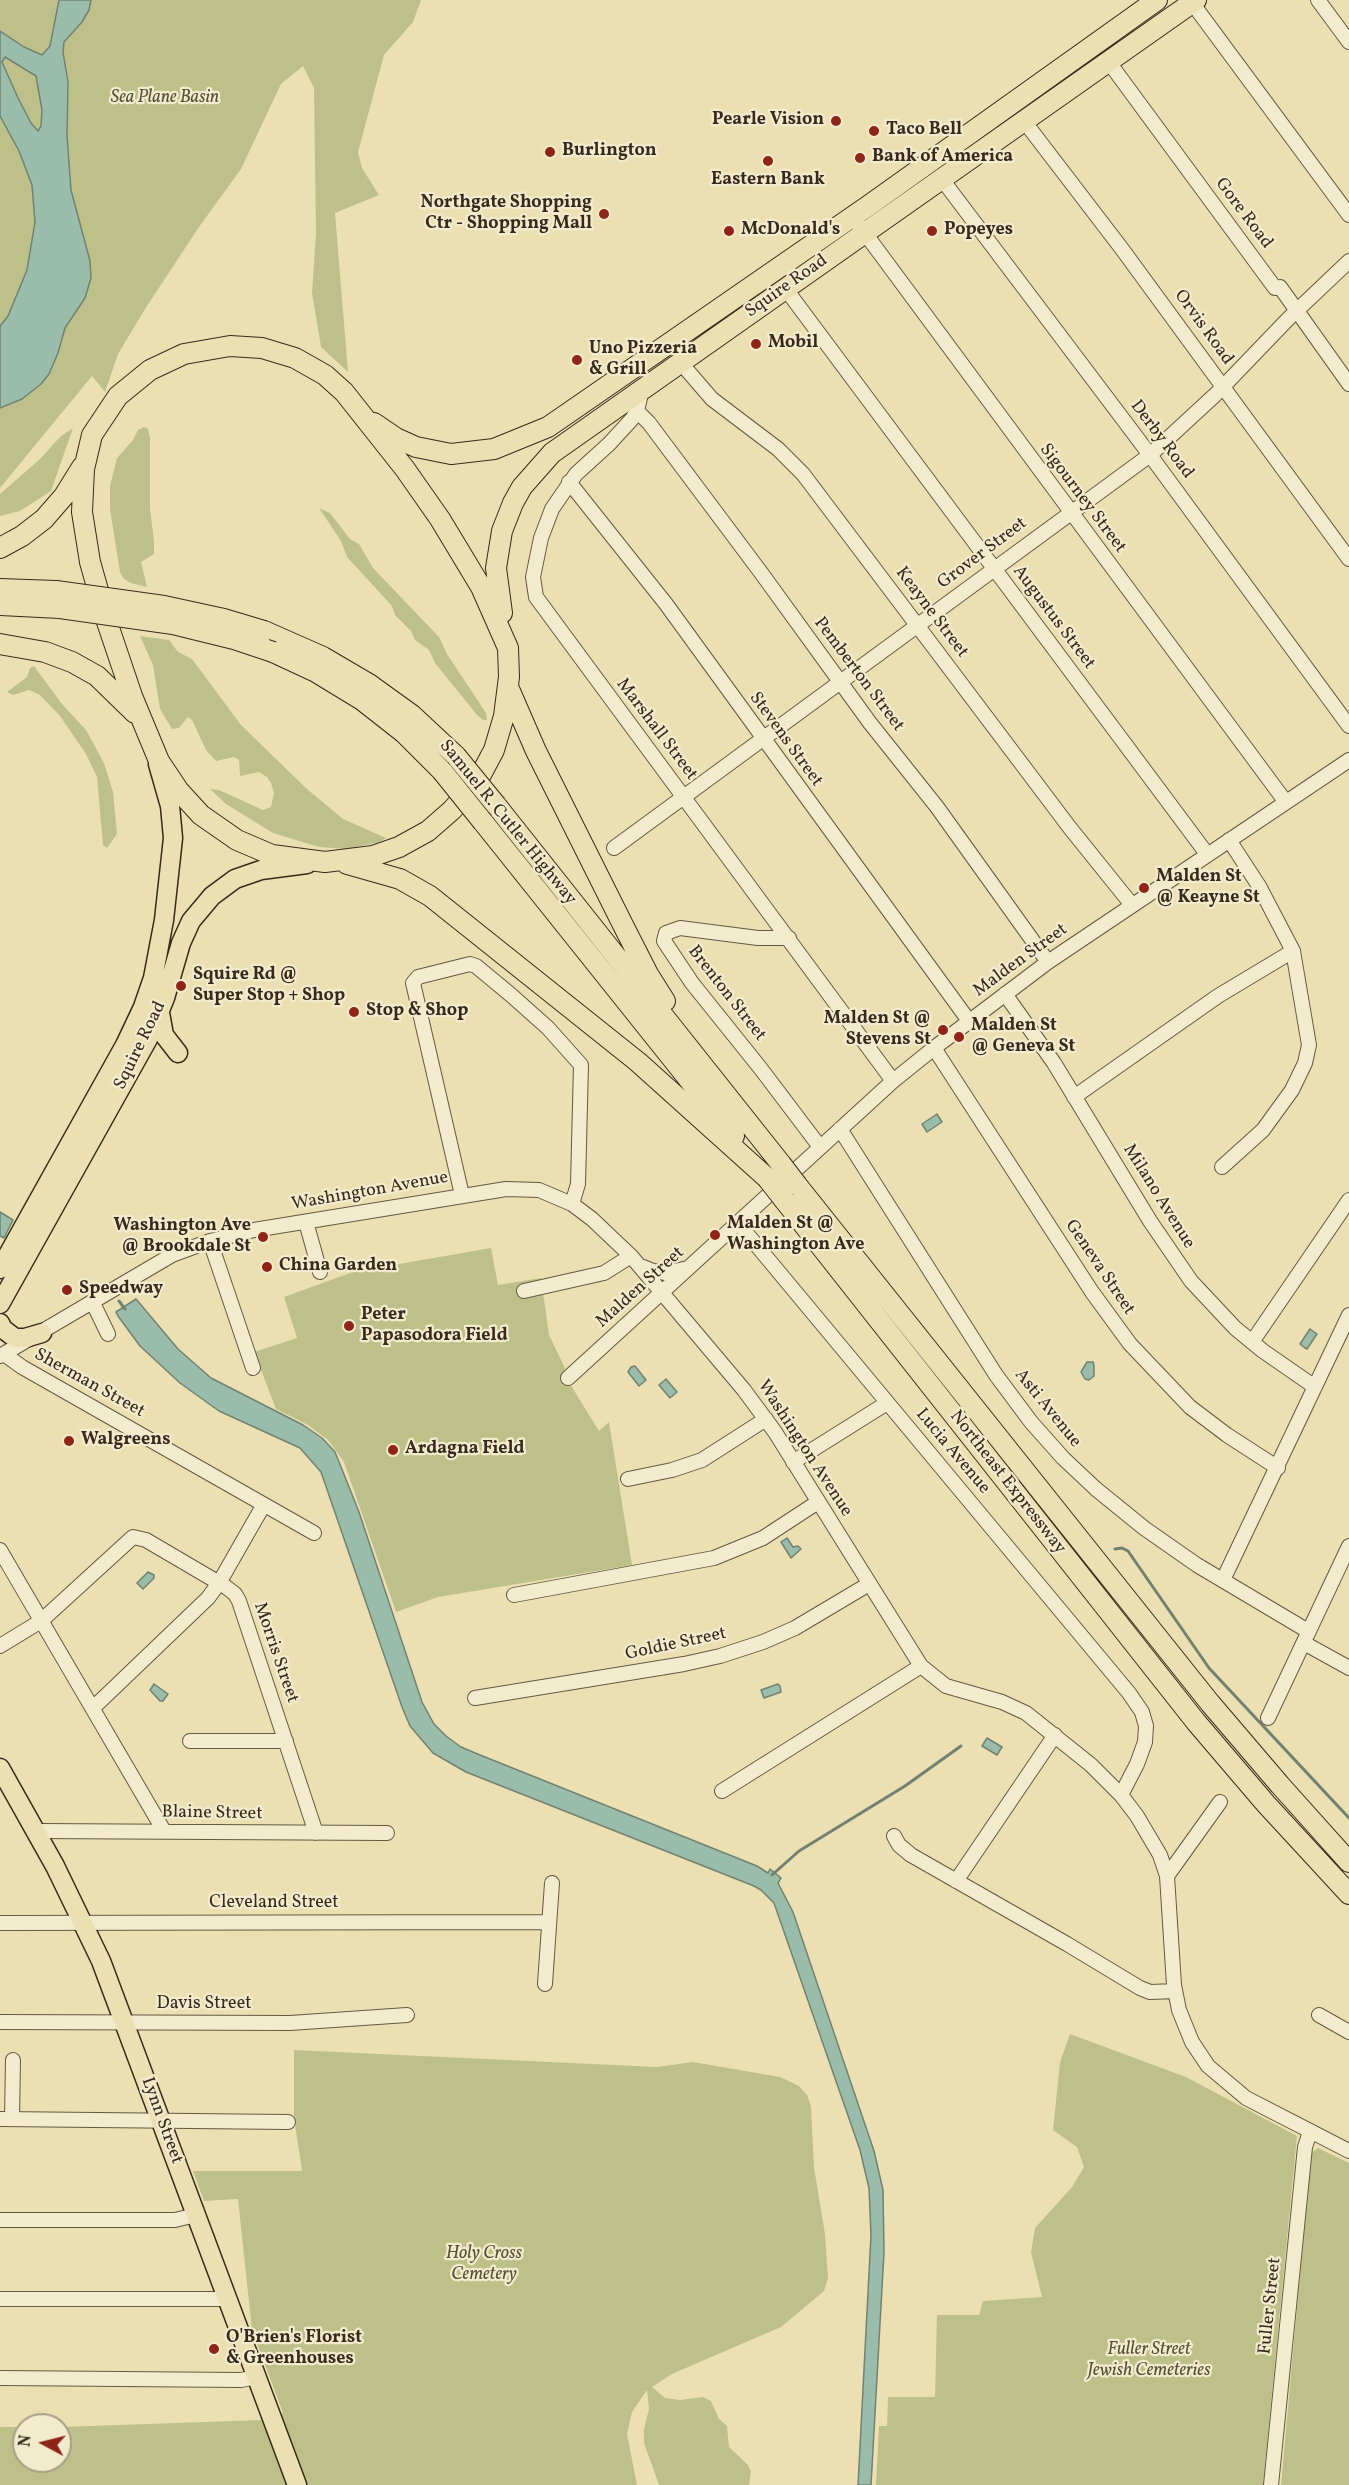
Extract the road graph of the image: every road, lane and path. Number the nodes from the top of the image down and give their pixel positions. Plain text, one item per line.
1 (1157, 0) edge
2 (1318, 0) edge
3 (1193, 1) edge
4 (1349, 42) edge
5 (1108, 62) junction
6 (1024, 120) junction
7 (941, 178) junction
8 (1349, 215) edge
9 (859, 224) junction
10 (1349, 261) edge
11 (785, 288) junction
12 (1296, 310) junction
13 (680, 362) junction
14 (1349, 384) edge
15 (1223, 386) junction
16 (642, 389) junction
17 (353, 403) junction
18 (637, 411) junction
19 (1150, 455) junction
20 (85, 462) junction
21 (569, 482) junction
22 (1070, 512) junction
23 (0, 548) edge
24 (1349, 559) edge
25 (993, 569) junction
26 (0, 589) edge
27 (58, 600) junction
28 (0, 605) edge
29 (918, 625) junction
30 (0, 644) edge
31 (508, 648) junction
32 (841, 682) junction
33 (508, 688) junction
34 (140, 718) junction
35 (1349, 726) edge
36 (762, 738) junction
37 (155, 752) junction
38 (1349, 760) edge
39 (684, 797) junction
40 (1285, 801) junction
41 (1228, 840) junction
42 (614, 848) dead end
43 (1207, 854) junction
44 (335, 862) junction
45 (1132, 905) junction
46 (789, 938) junction
47 (1293, 951) junction
48 (1048, 962) junction
49 (1005, 994) junction
50 (160, 1013) junction
51 (969, 1021) junction
52 (934, 1048) junction
53 (178, 1053) dead end
54 (684, 1058) junction
55 (893, 1081) junction
56 (1074, 1097) junction
57 (840, 1129) junction
58 (820, 1148) junction
59 (1222, 1167) dead end
60 (767, 1178) junction
61 (462, 1195) junction
62 (1349, 1200) edge
63 (572, 1204) junction
64 (306, 1222) junction
65 (741, 1226) junction
66 (210, 1241) junction
67 (635, 1261) junction
68 (692, 1266) junction
69 (0, 1269) edge
70 (320, 1272) dead end
71 (524, 1291) dead end
72 (664, 1292) junction
73 (1, 1303) edge
74 (93, 1303) junction
75 (1349, 1315) edge
76 (0, 1323) edge
77 (42, 1333) junction
78 (108, 1334) dead end
79 (1252, 1342) junction
80 (2, 1355) edge
81 (253, 1368) dead end
82 (568, 1378) dead end
83 (1315, 1387) junction
84 (887, 1403) junction
85 (766, 1419) junction
86 (793, 1462) junction
87 (1278, 1468) junction
88 (628, 1479) dead end
89 (818, 1502) junction
90 (263, 1506) junction
91 (314, 1533) dead end
92 (0, 1550) edge
93 (1347, 1554) edge
94 (1223, 1580) junction
95 (219, 1583) junction
96 (869, 1584) junction
97 (514, 1595) dead end
98 (41, 1621) junction
99 (1306, 1637) junction
100 (0, 1646) edge
101 (921, 1666) junction
102 (1349, 1668) edge
103 (476, 1698) dead end
104 (93, 1708) junction
105 (1268, 1718) dead end
106 (1055, 1735) junction
107 (190, 1741) dead end
108 (286, 1741) junction
109 (0, 1768) edge
110 (722, 1791) dead end
111 (1121, 1795) junction
112 (1220, 1802) dead end
113 (36, 1831) junction
114 (164, 1831) junction
115 (316, 1833) junction
116 (387, 1833) dead end
117 (894, 1836) dead end
118 (1349, 1862) edge
119 (1167, 1876) junction
120 (956, 1881) junction
121 (552, 1883) dead end
122 (1349, 1894) edge
123 (548, 1922) junction
124 (0, 1923) edge
125 (83, 1923) junction
126 (545, 1984) dead end
127 (1175, 1991) junction
128 (407, 2015) dead end
129 (1319, 2015) dead end
130 (0, 2022) edge
131 (125, 2022) junction
132 (1349, 2032) edge
133 (13, 2060) dead end
134 (6, 2119) edge
135 (160, 2120) junction
136 (288, 2122) dead end
137 (1310, 2132) junction
138 (1349, 2151) edge
139 (196, 2216) junction
140 (0, 2220) edge
141 (0, 2299) edge
142 (228, 2299) junction
143 (257, 2377) junction
144 (0, 2378) edge
145 (297, 2485) edge
146 (1271, 2485) edge

1 - 9 highway, Squire Road
2 - 4 street
3 - 5 highway, Squire Road
3 - 8 street
5 - 6 highway, Squire Road
5 - 12 street, Gore Road
6 - 7 highway, Squire Road
6 - 15 street, Orvis Road
7 - 9 highway, Squire Road
7 - 19 street, Derby Road
9 - 11 highway, Squire Road
9 - 17 highway, Squire Road
9 - 22 street, Sigourney Street
10 - 12 street, Grover Street
11 - 13 highway, Squire Road
11 - 25 street, Augustus Street
12 - 14 street, Gore Road
12 - 15 street, Grover Street
13 - 16 highway, Squire Road
13 - 29 street, Keayne Street
15 - 19 street, Grover Street
15 - 24 street, Orvis Road
16 - 18 street, Marshall Street
16 - 31 highway, Squire Road
17 - 20 highway
17 - 31 highway
18 - 21 street, Marshall Street
18 - 32 street, Pemberton Street
19 - 22 street, Grover Street
19 - 35 street, Derby Road
20 - 23 highway
20 - 34 highway
21 - 36 street, Stevens Street
21 - 39 street, Marshall Street
22 - 25 street, Grover Street
22 - 40 street, Sigourney Street
25 - 29 street, Grover Street
25 - 43 street, Augustus Street
26 - 27 highway, Samuel R. Cutler Highway
27 - 28 highway, Samuel R. Cutler Highway
27 - 54 highway, Samuel R. Cutler Highway, bridge
27 - 54 highway, Samuel R. Cutler Highway, bridge
29 - 32 street, Grover Street
29 - 45 street, Keayne Street
30 - 34 highway
31 - 33 highway
32 - 36 street, Grover Street
32 - 48 street, Pemberton Street
33 - 44 highway
33 - 54 highway
34 - 37 highway
36 - 39 street, Grover Street
36 - 51 street, Stevens Street
37 - 44 highway
37 - 69 main road, Squire Road
38 - 40 street, Malden Street
39 - 42 street, Grover Street
39 - 46 street, Marshall Street
40 - 41 street, Malden Street
41 - 43 street, Malden Street
41 - 47 street
43 - 45 street, Malden Street
44 - 50 main road, Squire Road
44 - 60 highway
45 - 48 street, Malden Street
46 - 55 street, Marshall Street
46 - 58 street, Brenton Street
47 - 56 street
47 - 59 street
48 - 49 street, Malden Street
49 - 51 street, Malden Street
49 - 56 street, Milano Avenue
50 - 53 main road
50 - 73 main road, Squire Road
51 - 52 street, Malden Street
52 - 55 street, Malden Street
52 - 87 street, Geneva Street
54 - 60 highway, Northeast Expressway
54 - 118 highway, Northeast Expressway, bridge
55 - 57 street, Malden Street
56 - 79 street, Milano Avenue
57 - 58 street, Malden Street
57 - 94 street, Asti Avenue
58 - 65 street, Malden Street
60 - 122 highway, Northeast Expressway, bridge
61 - 63 street, Washington Avenue
61 - 63 street
61 - 64 street, Washington Avenue
62 - 79 street
63 - 67 street, Washington Avenue
64 - 66 street, Washington Avenue
64 - 70 street
65 - 68 street, Malden Street
65 - 84 street, Lucia Avenue
66 - 74 street, Washington Avenue
66 - 81 street
67 - 68 street
67 - 71 street
67 - 72 street, Washington Avenue
68 - 72 street, Malden Street
72 - 82 street, Malden Street
72 - 85 street, Washington Avenue
74 - 77 street, Washington Avenue
74 - 78 street
75 - 83 street
76 - 77 main road
77 - 80 street, Washington Avenue
79 - 83 street, Milano Avenue
80 - 90 street, Sherman Street
83 - 87 street
84 - 86 street
84 - 111 street, Lucia Avenue
85 - 86 street, Washington Avenue
85 - 88 street
86 - 89 street, Washington Avenue
87 - 94 street
89 - 96 street, Washington Avenue
89 - 97 street
90 - 91 street, Sherman Street
90 - 95 street
92 - 98 street
93 - 99 street
94 - 99 street, Asti Avenue
95 - 98 street, Morris Street
95 - 104 street
95 - 108 street, Morris Street
96 - 101 street, Washington Avenue
96 - 103 street, Goldie Street
98 - 100 street
98 - 104 street
99 - 102 street, Asti Avenue
99 - 105 street
101 - 106 street, Washington Avenue
101 - 110 street
104 - 114 street
106 - 111 street, Washington Avenue
106 - 120 street
107 - 108 street
108 - 115 street, Morris Street
109 - 113 main road, Lynn Street
111 - 119 street, Washington Avenue
112 - 119 street
113 - 114 street, Blaine Street
113 - 125 main road, Lynn Street
114 - 115 street, Blaine Street
115 - 116 street, Blaine Street
117 - 120 street
119 - 127 street, Washington Avenue
120 - 127 street
121 - 123 street
123 - 125 street, Cleveland Street
123 - 126 street
124 - 125 street, Cleveland Street
125 - 131 main road, Lynn Street
127 - 137 street, Washington Avenue
128 - 131 street, Davis Street
129 - 132 street
130 - 131 street, Davis Street
131 - 135 main road, Lynn Street
133 - 134 street
134 - 135 street
135 - 136 street
135 - 139 main road, Lynn Street
137 - 138 street, Washington Avenue
137 - 146 street, Fuller Street
139 - 140 street
139 - 142 main road, Lynn Street
141 - 142 street
142 - 143 main road, Lynn Street
143 - 144 street
143 - 145 main road, Lynn Street

